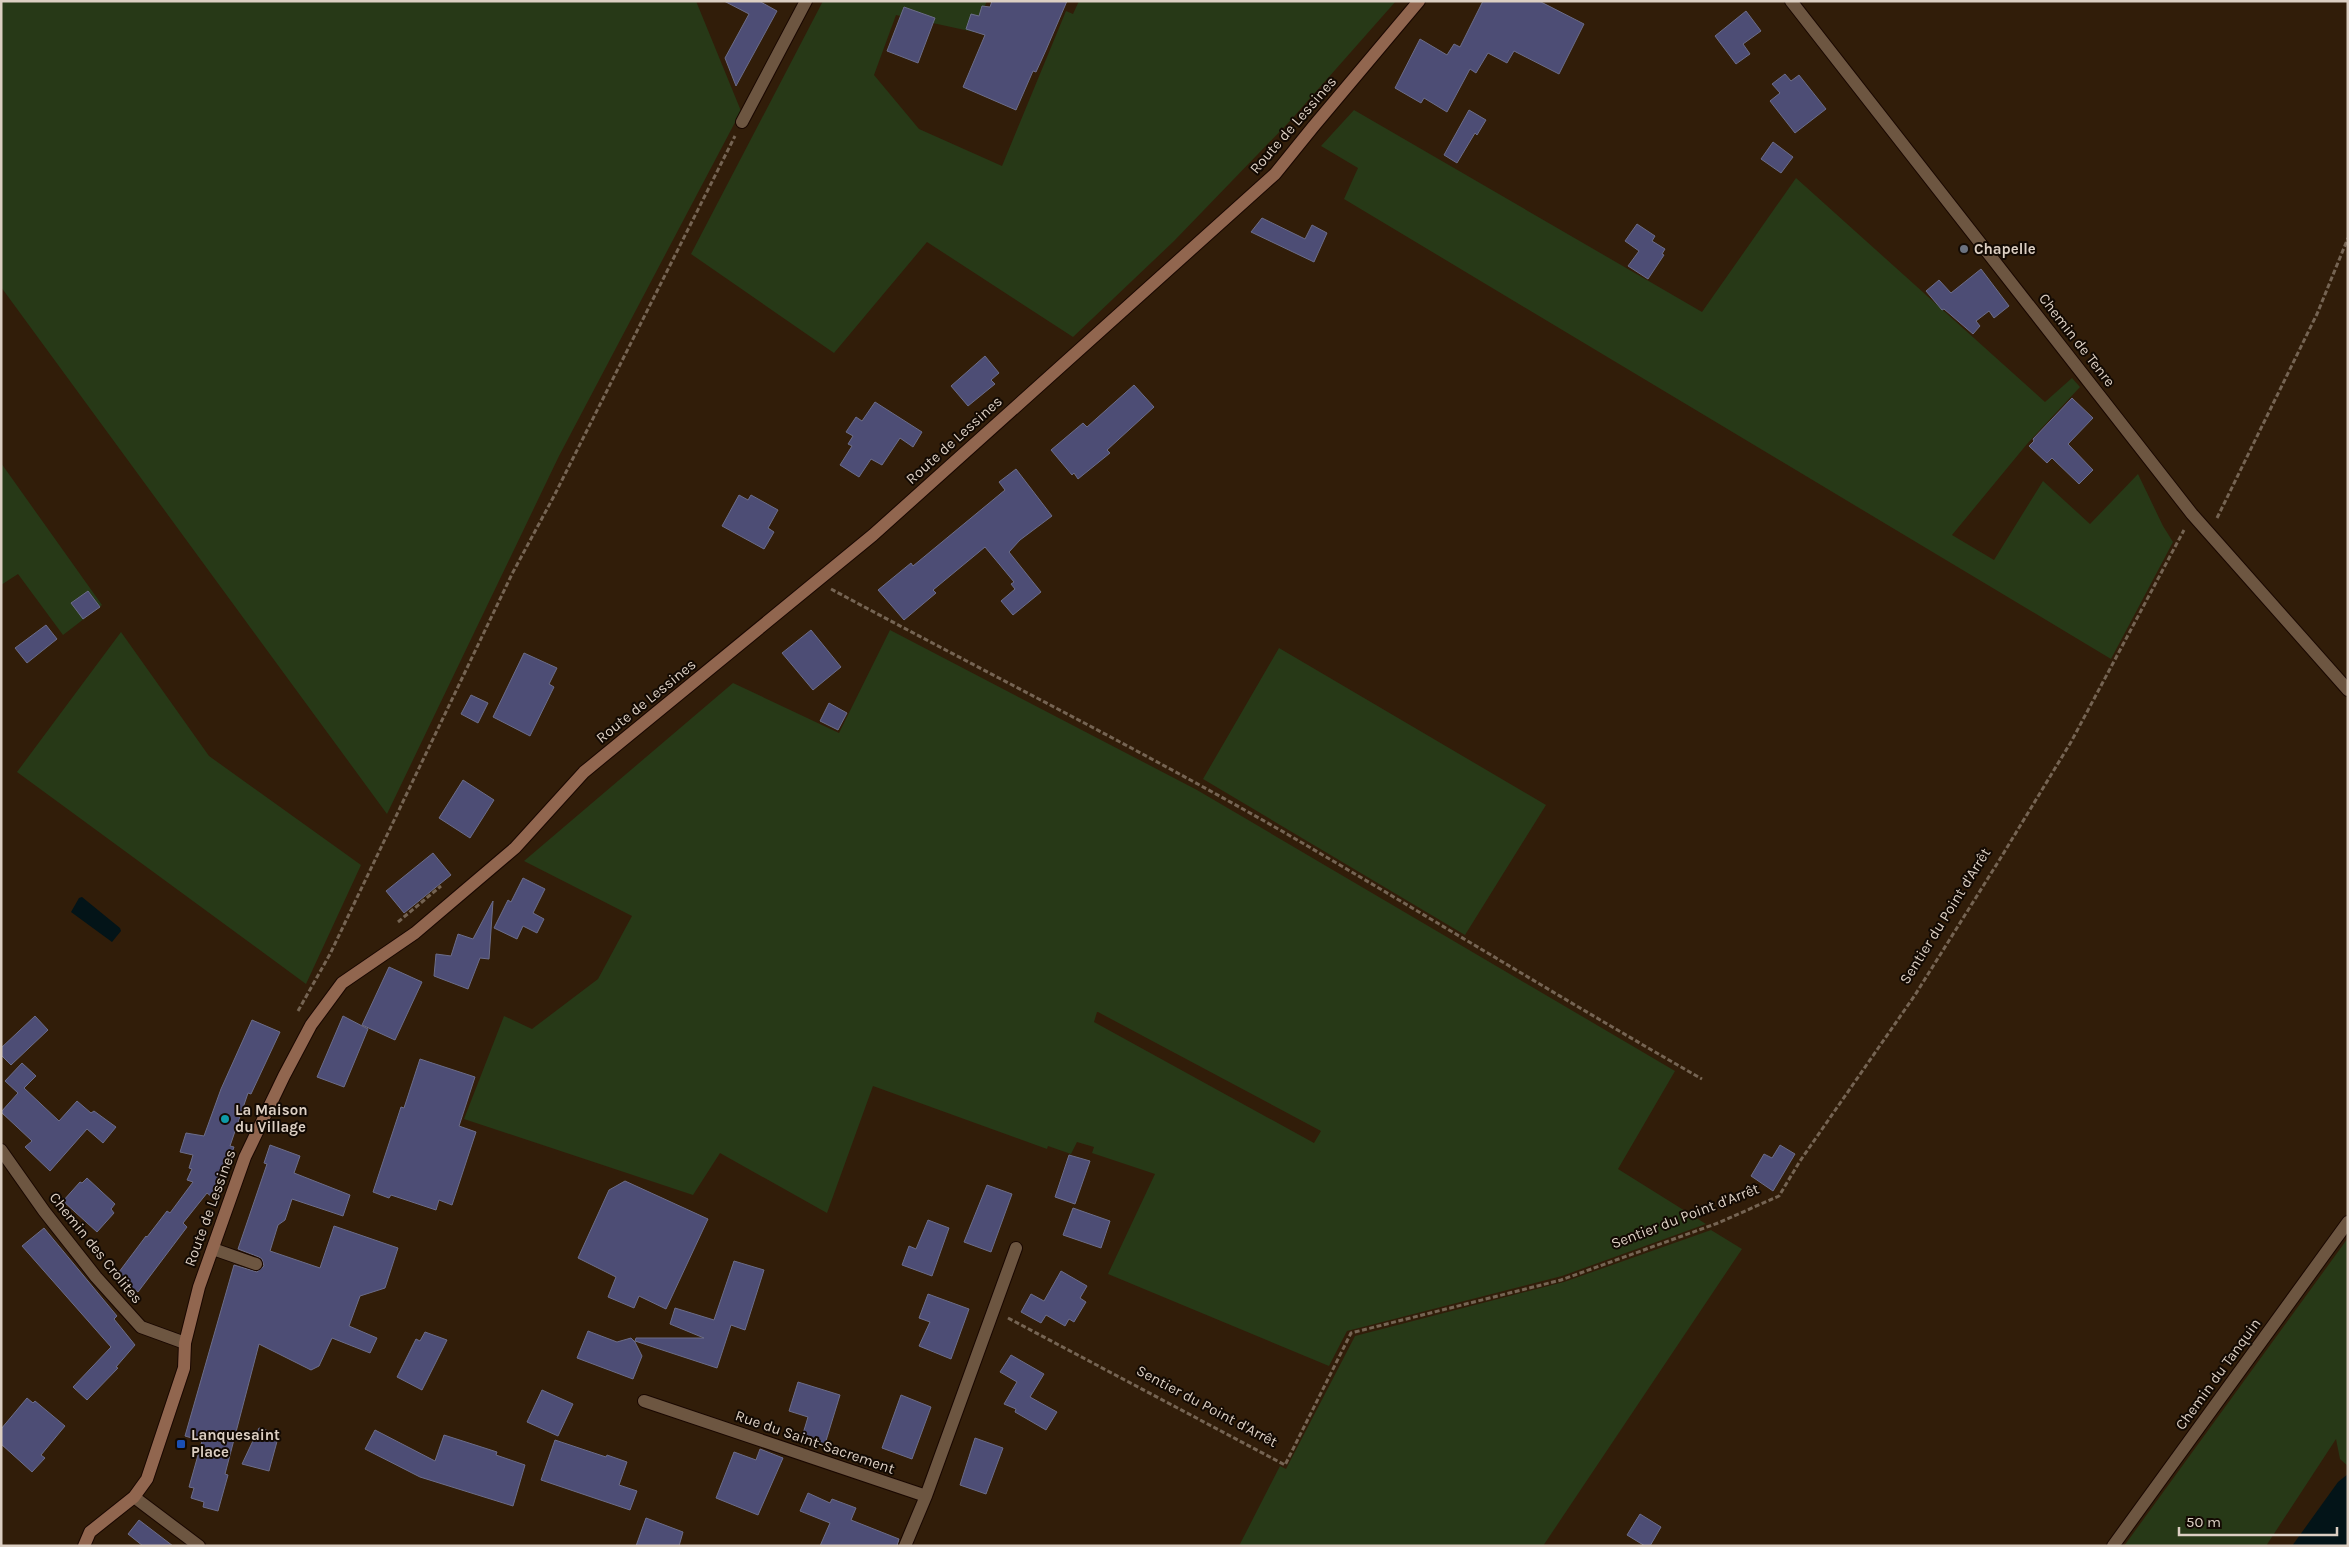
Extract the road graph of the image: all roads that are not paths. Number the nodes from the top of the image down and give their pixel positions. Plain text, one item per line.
1 (806, 1) edge
2 (1420, 1) edge
3 (1791, 1) edge
4 (742, 122) road end
5 (2348, 690) edge
6 (1, 1150) edge
7 (2348, 1222) edge
8 (1016, 1248) dead end
9 (212, 1249) junction
10 (256, 1264) dead end
11 (184, 1343) junction
12 (644, 1401) dead end
13 (926, 1496) junction
14 (134, 1497) junction
15 (84, 1546) edge
16 (199, 1546) edge
17 (905, 1546) edge
18 (2113, 1546) edge

1 - 4 street
2 - 9 main road, Route de Lessines
3 - 5 street, Chemin de Tenre
6 - 11 street, Chemin des Crolites
7 - 18 street, Chemin du Tanquin
8 - 13 street
9 - 10 street
9 - 11 main road, Route de Lessines
11 - 14 main road, Route de Lessines
12 - 13 street, Rue du Saint-Sacrement
13 - 17 street
14 - 15 main road, Route de Lessines
14 - 16 street

